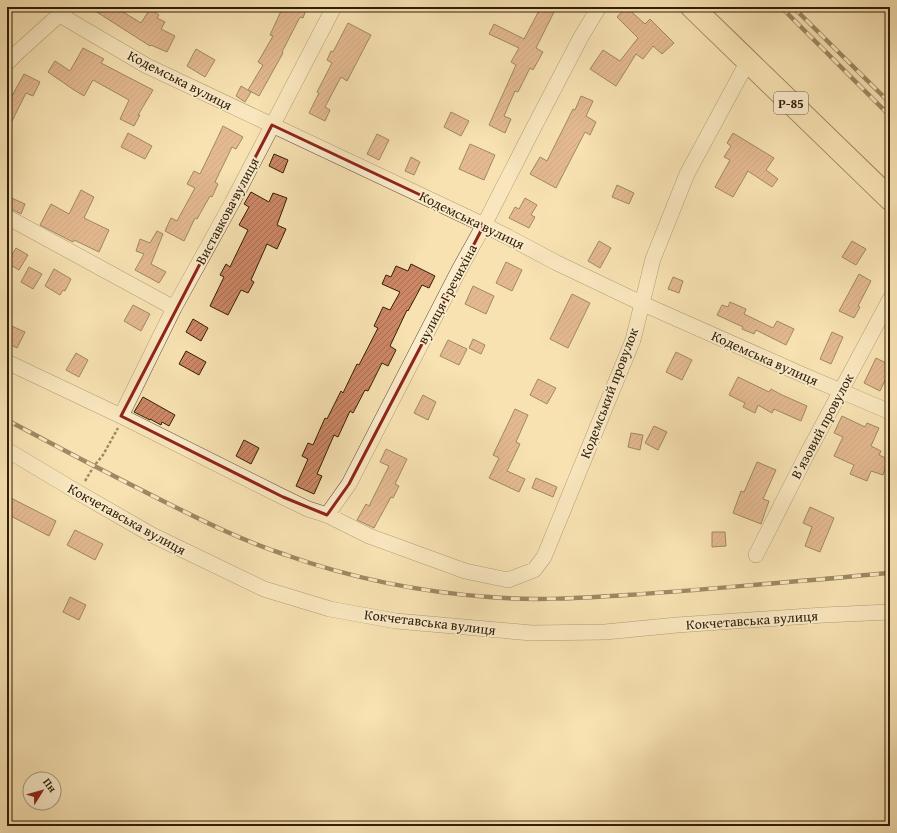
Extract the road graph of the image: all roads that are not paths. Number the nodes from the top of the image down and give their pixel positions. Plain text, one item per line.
1 (334, 7) edge
2 (599, 7) edge
3 (692, 7) edge
4 (64, 11) edge
5 (12, 48) edge
6 (748, 61) junction
7 (7, 63) edge
8 (272, 126) junction
9 (890, 199) edge
10 (7, 217) edge
11 (484, 225) junction
12 (890, 299) edge
13 (642, 303) junction
14 (174, 308) junction
15 (7, 362) edge
16 (840, 392) junction
17 (890, 412) edge
18 (121, 416) junction
19 (7, 450) edge
20 (327, 515) junction
21 (756, 555) dead end
22 (890, 612) edge

1 - 8 street, Виставкова вулиця
2 - 11 street, вулиця Гречихіна
3 - 6 main road, Р-85
4 - 5 street
4 - 8 street, Кодемська вулиця
5 - 7 street
6 - 9 main road, Р-85
6 - 13 street, Кодемський провулок
8 - 11 street, Кодемська вулиця
8 - 14 street, Виставкова вулиця
10 - 14 street
11 - 13 street, Кодемська вулиця
11 - 20 street, вулиця Гречихіна
12 - 16 street, Вʼязовий провулок
13 - 16 street, Кодемська вулиця
13 - 20 street, Кодемський провулок
14 - 18 street, Виставкова вулиця
15 - 18 street
16 - 17 street, Кодемська вулиця
16 - 21 street, Вʼязовий провулок
18 - 20 street
19 - 22 street, Кокчетавська вулиця

